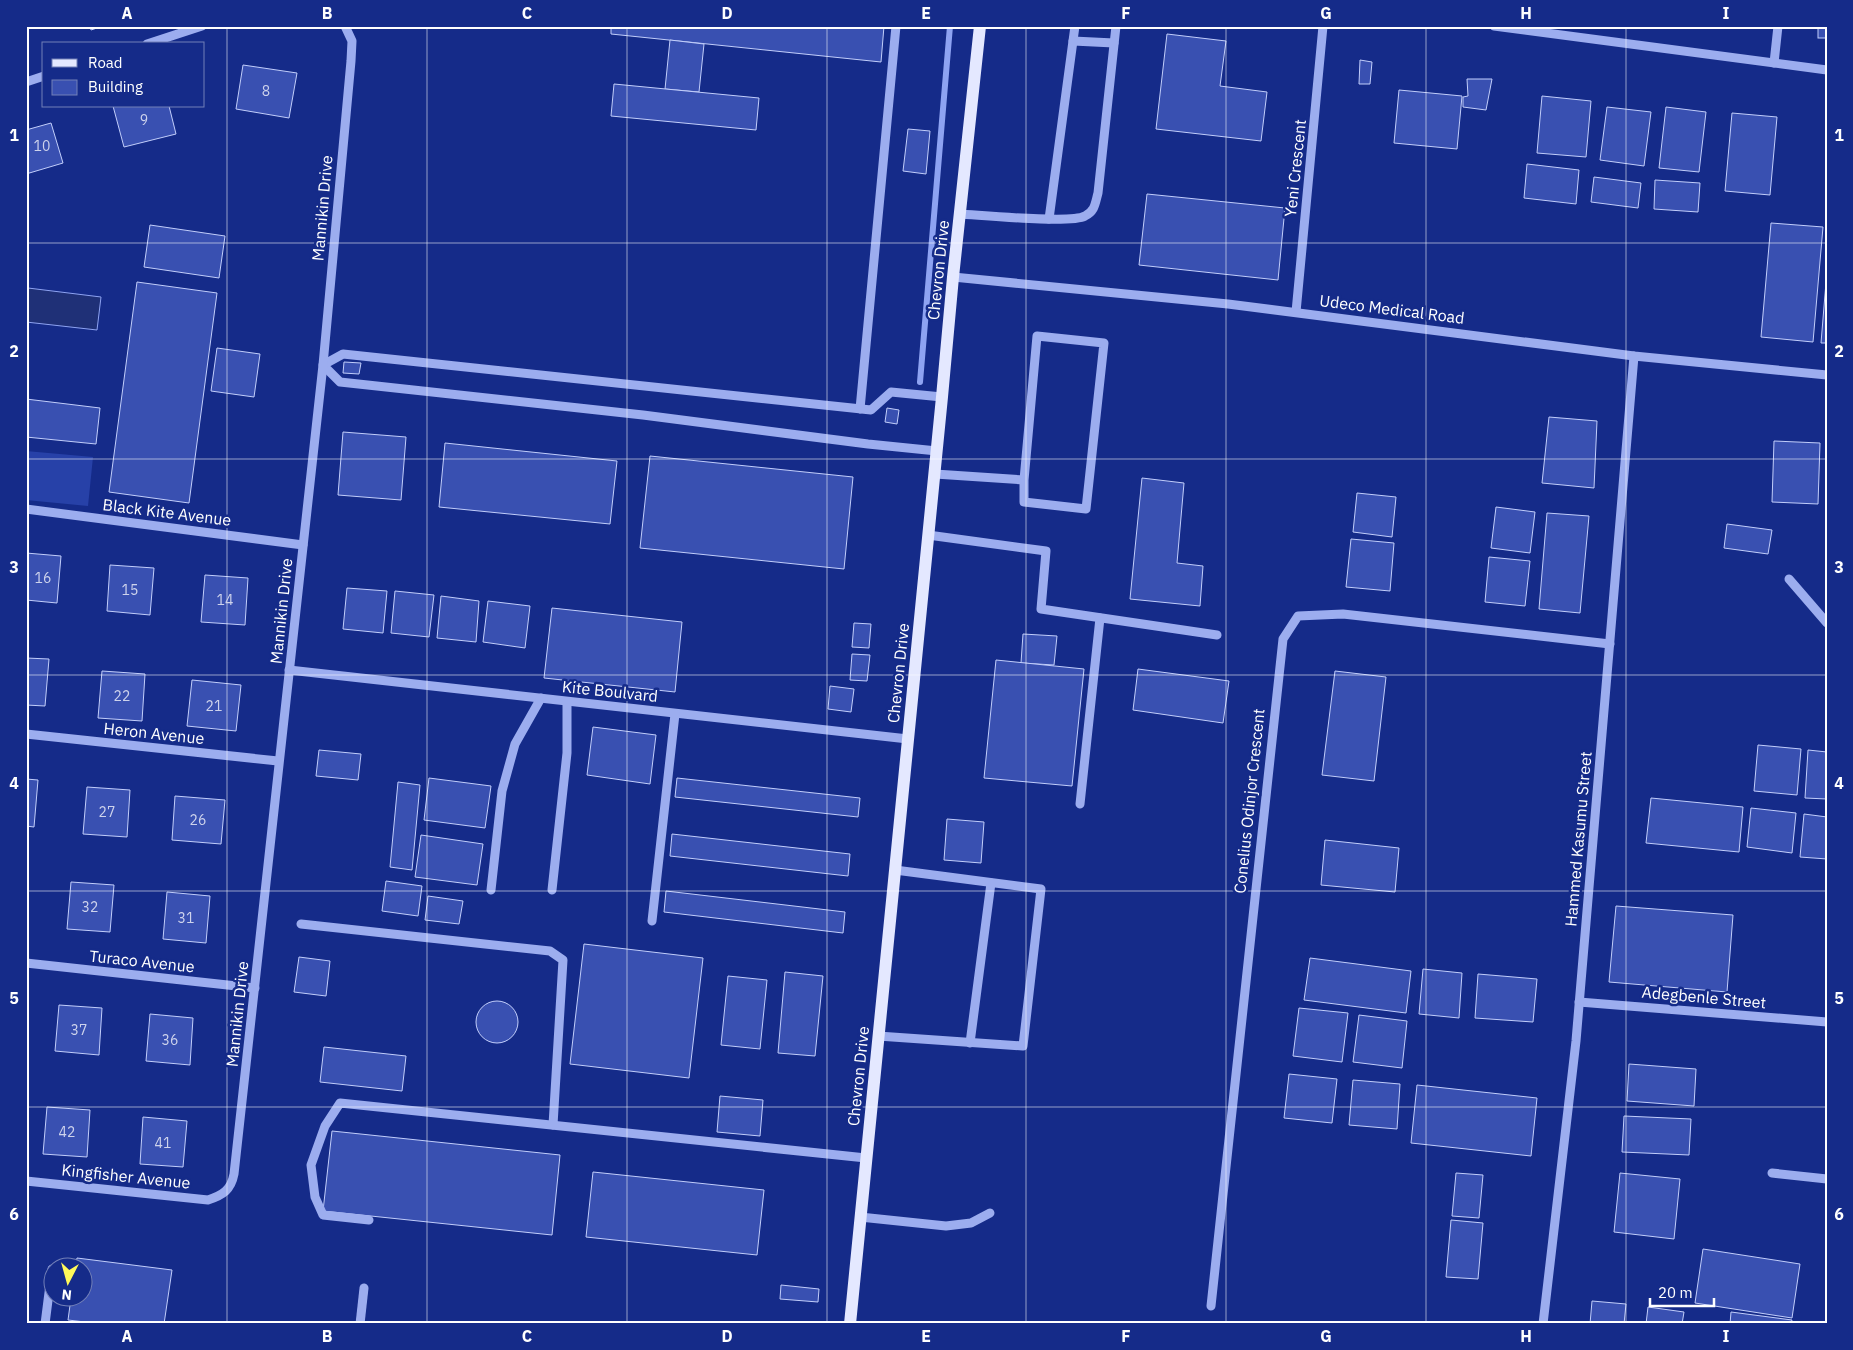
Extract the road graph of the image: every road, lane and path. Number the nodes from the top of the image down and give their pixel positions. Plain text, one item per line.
1 (202, 26) edge
2 (345, 26) edge
3 (896, 26) edge
4 (980, 26) edge
5 (1075, 26) edge
6 (1116, 26) edge
7 (1323, 26) edge
8 (1494, 26) edge
9 (1778, 26) edge
10 (1073, 41) junction
11 (153, 42) edge
12 (1114, 43) junction
13 (1774, 63) junction
14 (1827, 70) edge
15 (42, 77) edge
16 (26, 82) edge
17 (960, 214) junction
18 (1049, 219) junction
19 (952, 277) junction
20 (1296, 312) junction
21 (1634, 356) junction
22 (322, 365) junction
23 (1827, 376) edge
24 (942, 397) junction
25 (860, 409) junction
26 (937, 451) junction
27 (935, 474) junction
28 (1024, 480) junction
29 (26, 509) edge
30 (928, 535) junction
31 (303, 545) junction
32 (1789, 579) dead end
33 (1100, 618) junction
34 (1827, 623) edge
35 (1217, 635) dead end
36 (1610, 644) junction
37 (289, 670) junction
38 (541, 698) junction
39 (567, 702) junction
40 (675, 714) junction
41 (26, 734) edge
42 (908, 739) junction
43 (278, 761) junction
44 (1080, 804) dead end
45 (895, 870) junction
46 (991, 883) junction
47 (491, 890) dead end
48 (552, 890) dead end
49 (652, 921) dead end
50 (301, 924) dead end
51 (26, 963) edge
52 (255, 988) junction
53 (1579, 1002) junction
54 (1827, 1022) edge
55 (878, 1036) junction
56 (970, 1043) junction
57 (553, 1125) junction
58 (866, 1158) junction
59 (1772, 1173) dead end
60 (1827, 1179) edge
61 (26, 1181) edge
62 (222, 1196) joint
63 (990, 1213) dead end
64 (860, 1217) junction
65 (369, 1220) dead end
66 (364, 1288) dead end
67 (1211, 1306) dead end
68 (47, 1308) edge
69 (45, 1324) edge
70 (360, 1324) edge
71 (850, 1324) edge
72 (1543, 1324) edge

1 - 11 street
2 - 22 street, Mannikin Drive
3 - 25 street
4 - 17 main road, Chevron Drive
5 - 10 street
6 - 12 street
7 - 20 street, Yeni Crescent
8 - 13 street
9 - 13 street
10 - 12 street
10 - 18 street
12 - 18 street
13 - 14 street
15 - 16 street
17 - 18 street
17 - 19 main road, Chevron Drive
19 - 20 street, Udeco Medical Road
19 - 24 main road, Chevron Drive
20 - 21 street, Udeco Medical Road
21 - 23 street, Udeco Medical Road
21 - 36 street, Hammed Kasumu Street
22 - 25 street
22 - 26 street
22 - 31 street, Mannikin Drive
24 - 25 street
24 - 26 main road, Chevron Drive
26 - 27 main road, Chevron Drive
27 - 28 street
27 - 30 main road, Chevron Drive
28 - 28 street
29 - 31 street, Black Kite Avenue
30 - 33 street
30 - 42 main road, Chevron Drive
31 - 37 street, Mannikin Drive
32 - 34 street
33 - 35 street
33 - 44 street
36 - 53 street, Hammed Kasumu Street
36 - 67 street, Conelius Odinjor Crescent
37 - 38 street, Kite Boulvard
37 - 43 street, Mannikin Drive
38 - 39 street, Kite Boulvard
38 - 47 street
39 - 40 street, Kite Boulvard
39 - 48 street
40 - 42 street, Kite Boulvard
40 - 49 street
41 - 43 street, Heron Avenue
42 - 45 main road, Chevron Drive
43 - 52 street, Mannikin Drive
45 - 46 street
45 - 55 main road, Chevron Drive
46 - 56 street
46 - 56 street
50 - 57 street
51 - 52 street, Turaco Avenue
52 - 62 street, Mannikin Drive
53 - 54 street, Adegbenle Street
53 - 72 street, Hammed Kasumu Street
55 - 56 street
55 - 58 main road, Chevron Drive
57 - 58 street
57 - 65 street
58 - 64 main road, Chevron Drive
59 - 60 street
61 - 62 street, Kingfisher Avenue
63 - 64 street
64 - 71 main road, Chevron Drive
66 - 70 street
68 - 69 street

